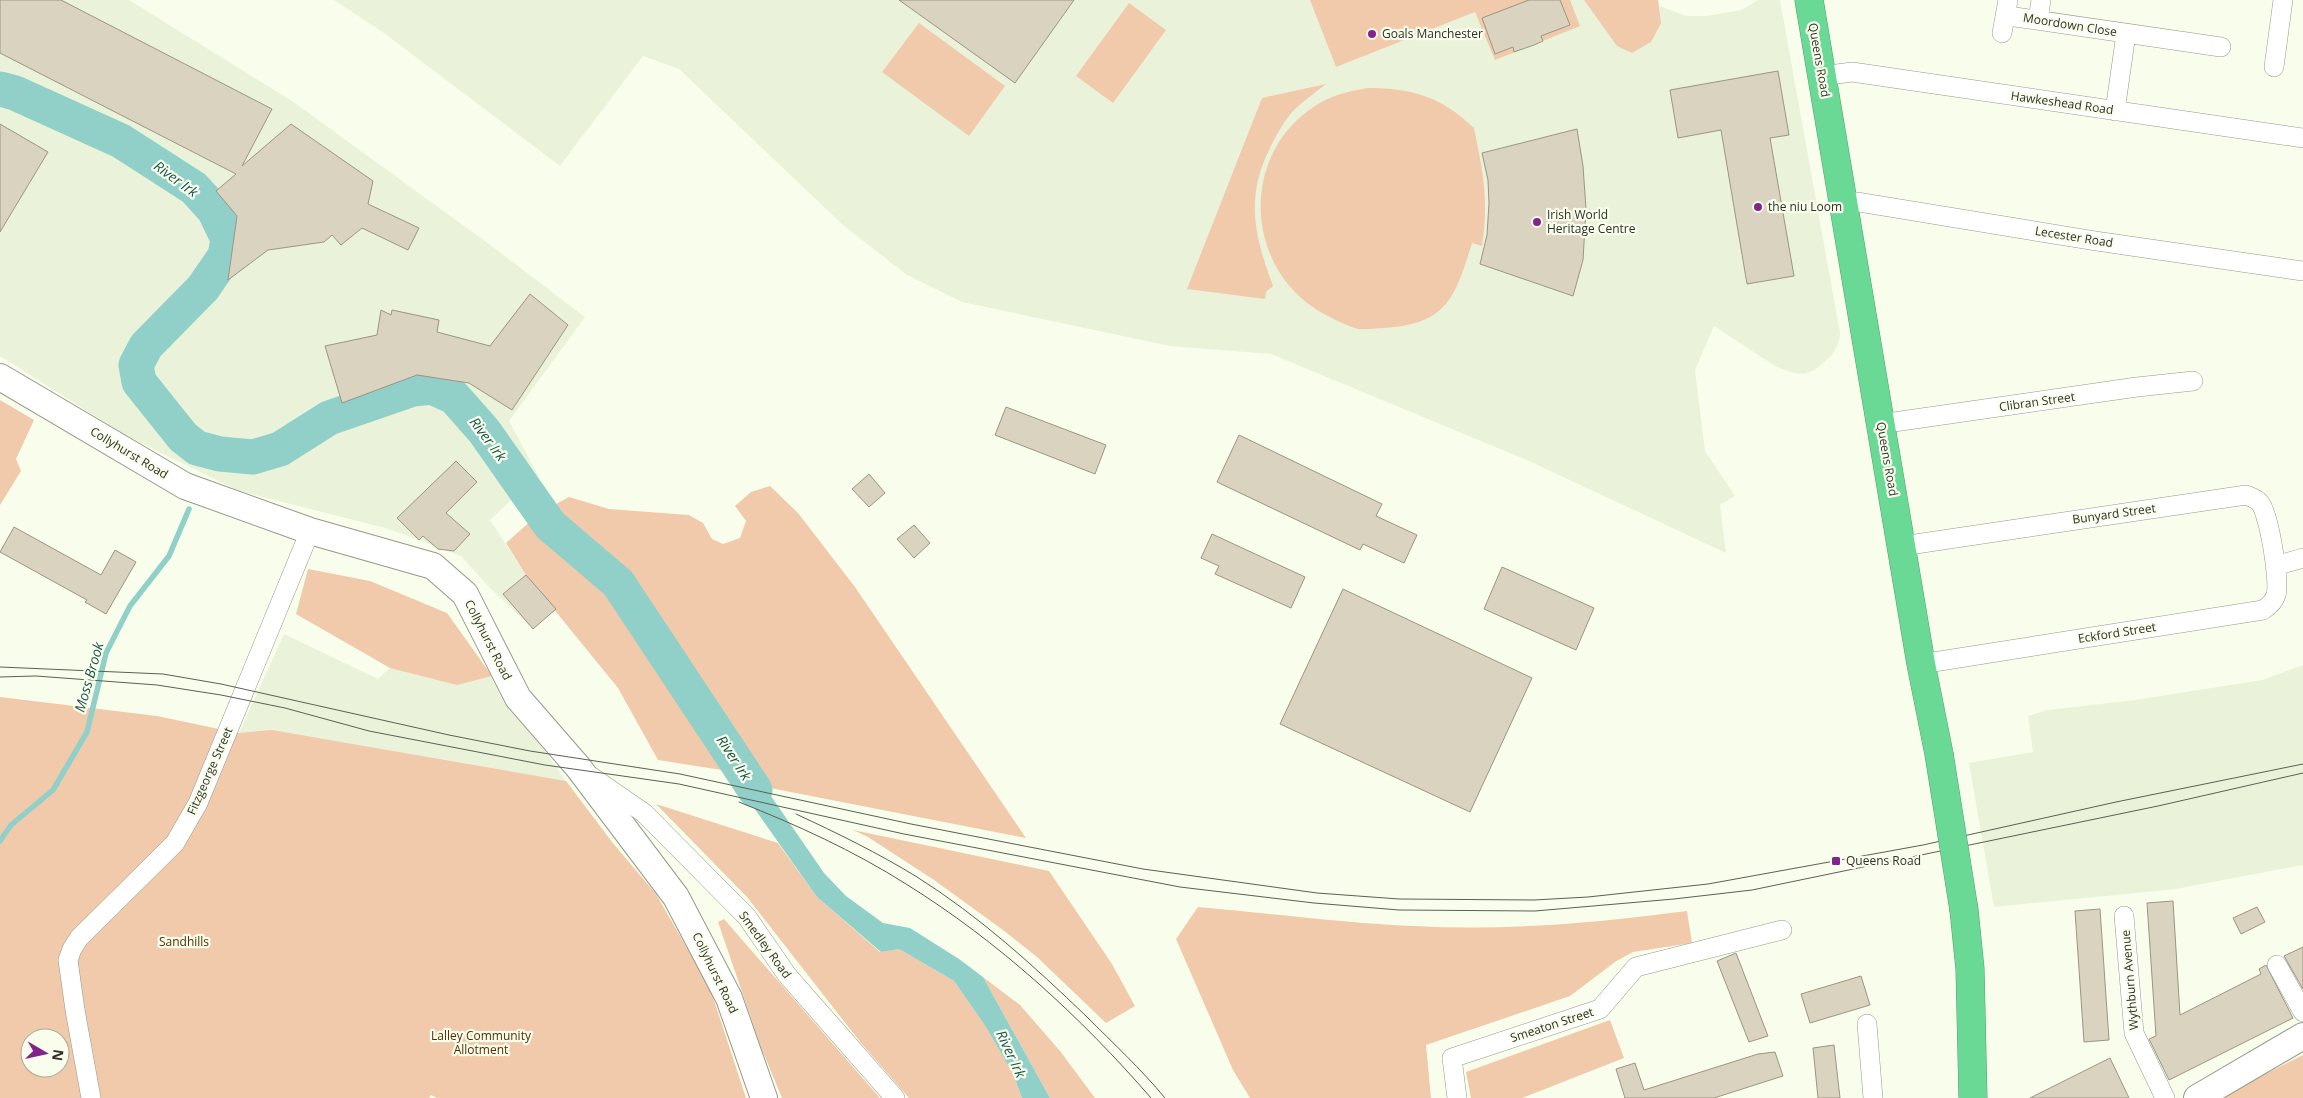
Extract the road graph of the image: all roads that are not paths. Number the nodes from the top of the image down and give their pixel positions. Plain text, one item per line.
1 (1809, 0) edge
2 (2041, 0) edge
3 (2283, 0) edge
4 (2011, 8) edge
5 (2038, 20) junction
6 (2002, 33) dead end
7 (2126, 34) junction
8 (2221, 47) dead end
9 (2274, 67) dead end
10 (1822, 76) junction
11 (2115, 111) junction
12 (2303, 138) edge
13 (1845, 204) junction
14 (2303, 271) edge
15 (0, 377) edge
16 (2193, 381) dead end
17 (1880, 424) junction
18 (310, 532) junction
19 (1902, 546) junction
20 (2303, 558) edge
21 (2275, 566) junction
22 (1922, 664) junction
23 (578, 767) junction
24 (2124, 916) dead end
25 (1782, 930) dead end
26 (2277, 964) dead end
27 (2303, 1012) edge
28 (1867, 1024) dead end
29 (2303, 1036) edge
30 (92, 1098) edge
31 (764, 1098) edge
32 (895, 1098) edge
33 (1457, 1098) edge
34 (1874, 1098) edge
35 (1973, 1098) edge
36 (2165, 1098) edge
37 (2197, 1098) edge

1 - 10 highway, Queens Road
2 - 5 street
3 - 9 street
4 - 5 street, Moordown Close
4 - 6 street
5 - 7 street, Moordown Close
7 - 8 street, Moordown Close
7 - 11 street, Moordown Close
10 - 11 street, Hawkeshead Road
10 - 13 highway, Queens Road
11 - 12 street, Hawkeshead Road
13 - 14 street, Lecester Road
13 - 17 highway, Queens Road
15 - 18 street, Collyhurst Road
16 - 17 street, Clibran Street
17 - 19 highway, Queens Road
18 - 23 street, Collyhurst Road
18 - 30 street, Fitzgeorge Street
19 - 21 street, Bunyard Street
19 - 22 highway, Queens Road
20 - 21 street
21 - 22 street, Eckford Street
22 - 35 highway, Queens Road, bridge
23 - 31 street, Collyhurst Road
23 - 32 street, Smedley Road
24 - 36 street, Wythburn Avenue
25 - 33 street, Smeaton Street
26 - 27 street
28 - 34 street
29 - 37 street

